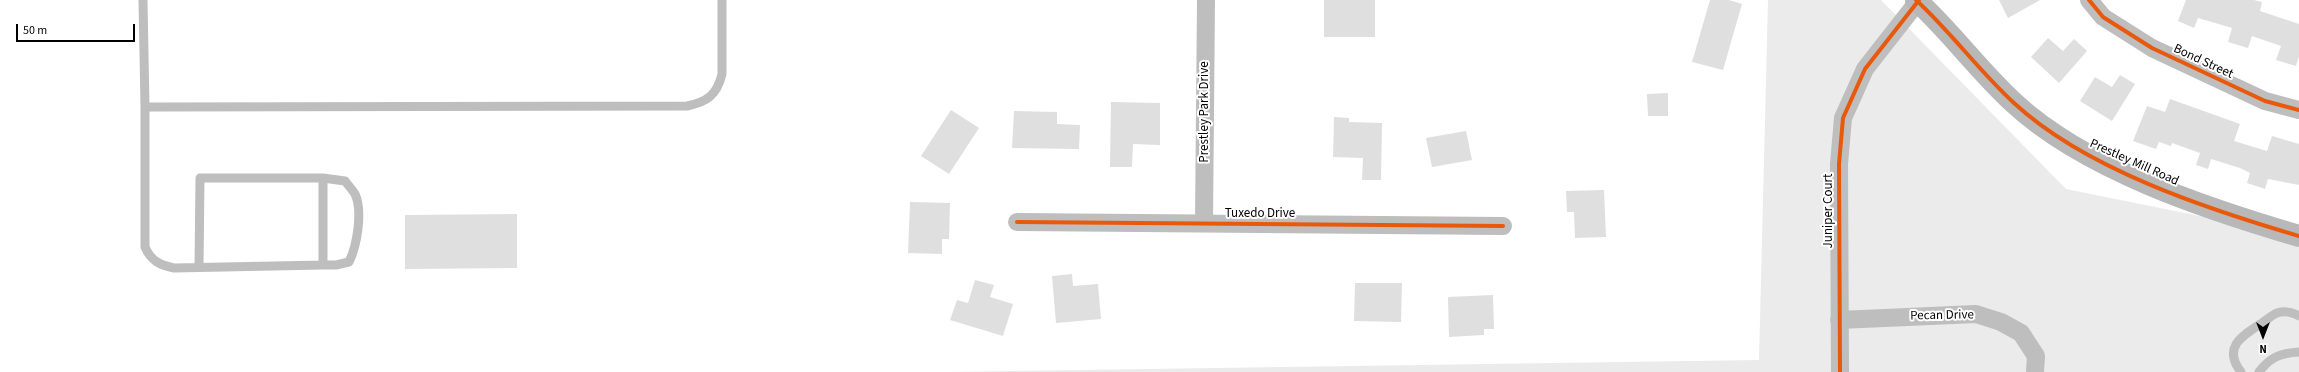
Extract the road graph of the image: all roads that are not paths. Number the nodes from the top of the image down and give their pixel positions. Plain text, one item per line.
1 (143, 0) edge
2 (722, 0) edge
3 (1206, 0) edge
4 (2089, 0) edge
5 (1918, 1) edge
6 (144, 107) junction
7 (2299, 110) edge
8 (323, 178) junction
9 (1017, 222) dead end
10 (1204, 223) junction
11 (1503, 226) dead end
12 (2299, 236) edge
13 (323, 265) junction
14 (199, 267) junction
15 (2299, 316) edge
16 (1839, 320) junction
17 (2299, 352) edge
18 (1840, 372) edge
19 (2035, 372) edge
20 (2241, 372) edge
21 (2259, 372) edge

1 - 6 lane
2 - 6 lane
3 - 10 street, Prestley Park Drive
4 - 7 street, Bond Street
5 - 12 street, Prestley Mill Road
5 - 16 street, Juniper Court
6 - 14 lane
8 - 13 lane
8 - 13 lane
8 - 14 lane
9 - 10 street, Tuxedo Drive
10 - 11 street, Tuxedo Drive
13 - 14 lane
15 - 20 lane
16 - 18 street, Juniper Court
16 - 19 street, Pecan Drive
17 - 21 lane

